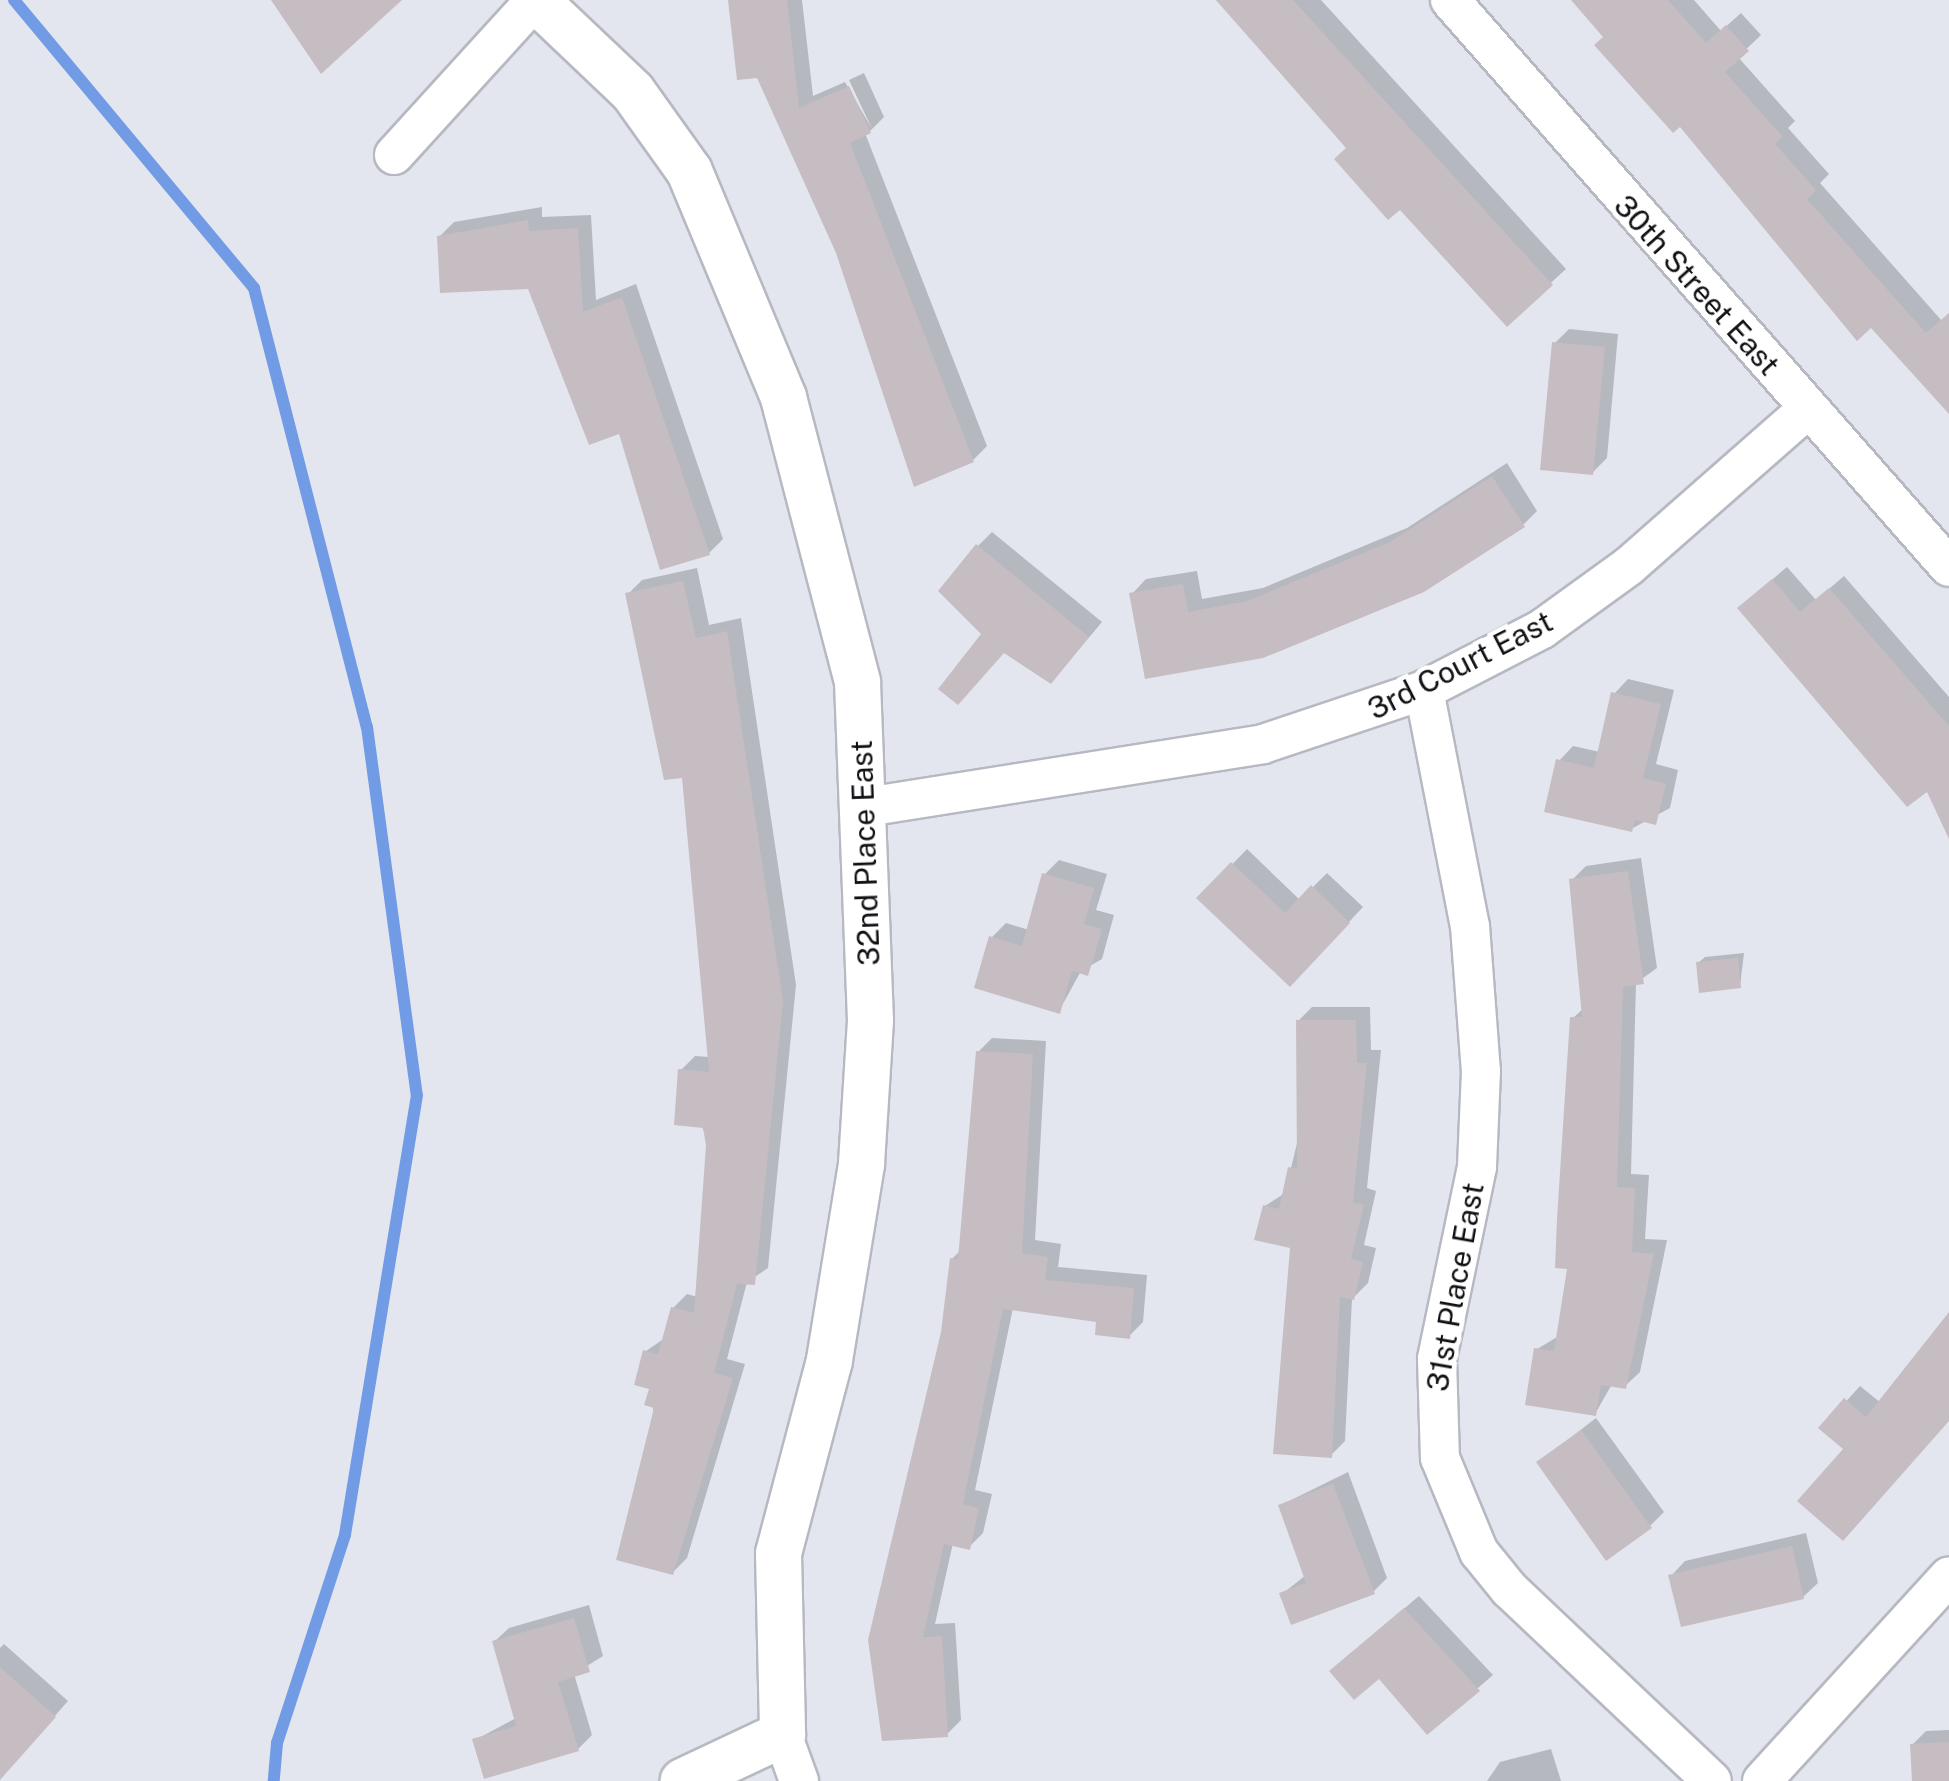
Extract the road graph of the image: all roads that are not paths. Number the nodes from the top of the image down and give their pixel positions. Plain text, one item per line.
1 (536, 0) edge
2 (1450, 0) edge
3 (394, 155) dead end
4 (1808, 409) junction
5 (1949, 567) edge
6 (1424, 690) junction
7 (866, 807) junction
8 (1949, 1576) edge
9 (782, 1734) junction
10 (682, 1781) edge
11 (799, 1781) edge
12 (1712, 1781) edge
13 (1762, 1781) edge

1 - 3 street
1 - 7 street, 32nd Place East
2 - 4 street, 30th Street East
4 - 5 street, 30th Street East
4 - 6 street, 3rd Court East
6 - 7 street, 3rd Court East
6 - 12 street, 31st Place East
7 - 9 street, 32nd Place East
8 - 13 street
9 - 10 street
9 - 11 street, 32nd Place East

